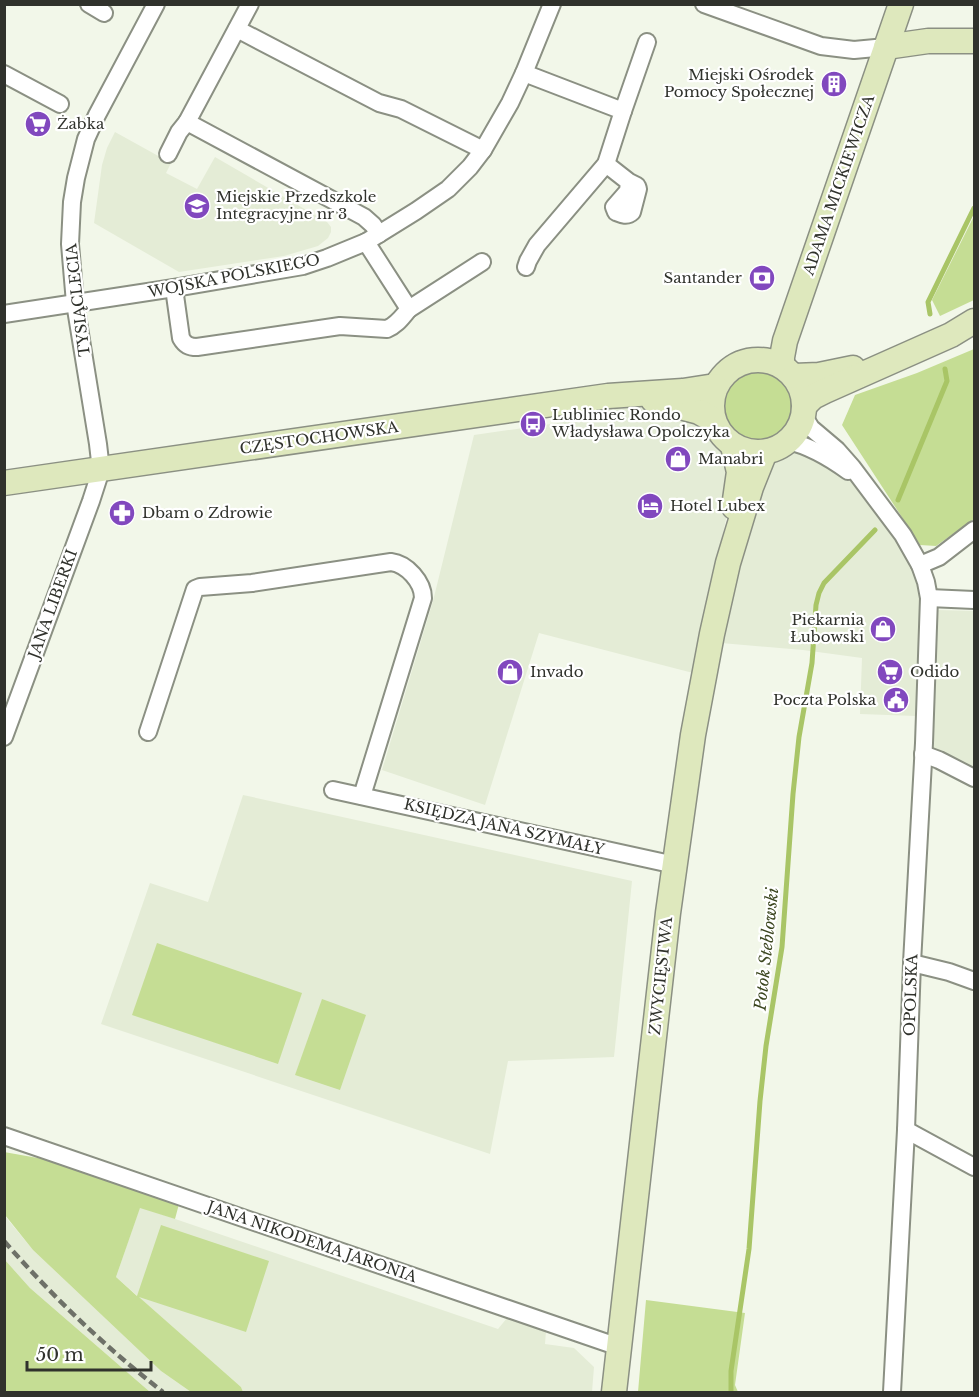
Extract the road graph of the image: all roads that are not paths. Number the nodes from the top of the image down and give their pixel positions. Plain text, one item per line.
1 (156, 4) edge
2 (250, 4) edge
3 (552, 4) edge
4 (704, 4) edge
5 (901, 4) edge
6 (237, 29) junction
7 (975, 41) edge
8 (647, 42) dead end
9 (886, 47) junction
10 (524, 73) junction
11 (4, 74) edge
12 (60, 104) dead end
13 (623, 111) junction
14 (187, 122) junction
15 (483, 150) junction
16 (168, 154) dead end
17 (606, 164) junction
18 (629, 183) dead end
19 (372, 238) junction
20 (482, 262) dead end
21 (526, 267) dead end
22 (174, 288) junction
23 (75, 303) junction
24 (409, 309) junction
25 (4, 314) edge
26 (975, 321) edge
27 (899, 357) junction
28 (788, 371) junction
29 (715, 386) junction
30 (633, 395) junction
31 (804, 410) junction
32 (713, 420) junction
33 (788, 441) junction
34 (734, 446) junction
35 (765, 452) junction
36 (101, 470) junction
37 (862, 481) junction
38 (4, 483) edge
39 (975, 530) edge
40 (728, 563) junction
41 (920, 565) junction
42 (929, 598) junction
43 (975, 600) edge
44 (148, 732) dead end
45 (4, 737) edge
46 (923, 754) junction
47 (975, 778) edge
48 (333, 790) dead end
49 (362, 796) junction
50 (675, 865) junction
51 (912, 963) junction
52 (975, 981) edge
53 (906, 1130) junction
54 (4, 1136) edge
55 (975, 1167) edge
56 (619, 1347) junction
57 (614, 1392) edge
58 (892, 1392) edge

1 - 23 street, TYSIĄCLECIA
2 - 6 street
3 - 10 street, WOJSKA POLSKIEGO
4 - 9 street
5 - 9 street, ADAMA MICKIEWICZA
6 - 14 street
6 - 15 street
7 - 9 street
8 - 13 street
9 - 28 street, ADAMA MICKIEWICZA
10 - 13 street
10 - 15 street, WOJSKA POLSKIEGO
11 - 12 street
13 - 17 street
14 - 16 street
14 - 19 street
15 - 19 street, WOJSKA POLSKIEGO
17 - 18 street
17 - 21 street
19 - 22 street, WOJSKA POLSKIEGO
19 - 24 street
20 - 24 street
22 - 23 street, WOJSKA POLSKIEGO
22 - 24 street
23 - 25 street, WOJSKA POLSKIEGO
23 - 36 street, TYSIĄCLECIA
26 - 27 street
27 - 28 street
27 - 31 street
28 - 29 street
28 - 31 street
29 - 30 street, CZĘSTOCHOWSKA
29 - 32 street
30 - 32 street, CZĘSTOCHOWSKA
30 - 36 street, CZĘSTOCHOWSKA
31 - 33 street
31 - 37 street, OPOLSKA
32 - 34 street
33 - 35 street
33 - 37 street
34 - 35 street
34 - 40 street, ZWYCIĘSTWA
35 - 40 street, ZWYCIĘSTWA
36 - 38 street, CZĘSTOCHOWSKA
36 - 45 street, JANA LIBERKI
37 - 41 street, OPOLSKA
39 - 41 street
40 - 50 street, ZWYCIĘSTWA
41 - 42 street, OPOLSKA
42 - 43 street
42 - 46 street, OPOLSKA
44 - 49 street
46 - 47 street
46 - 51 street, OPOLSKA
48 - 49 street, KSIĘDZA JANA SZYMAŁY
49 - 50 street, KSIĘDZA JANA SZYMAŁY
50 - 56 street, ZWYCIĘSTWA
51 - 52 street
51 - 53 street, OPOLSKA
53 - 55 street
53 - 58 street, OPOLSKA
54 - 56 street, JANA NIKODEMA JARONIA
56 - 57 street, ZWYCIĘSTWA

